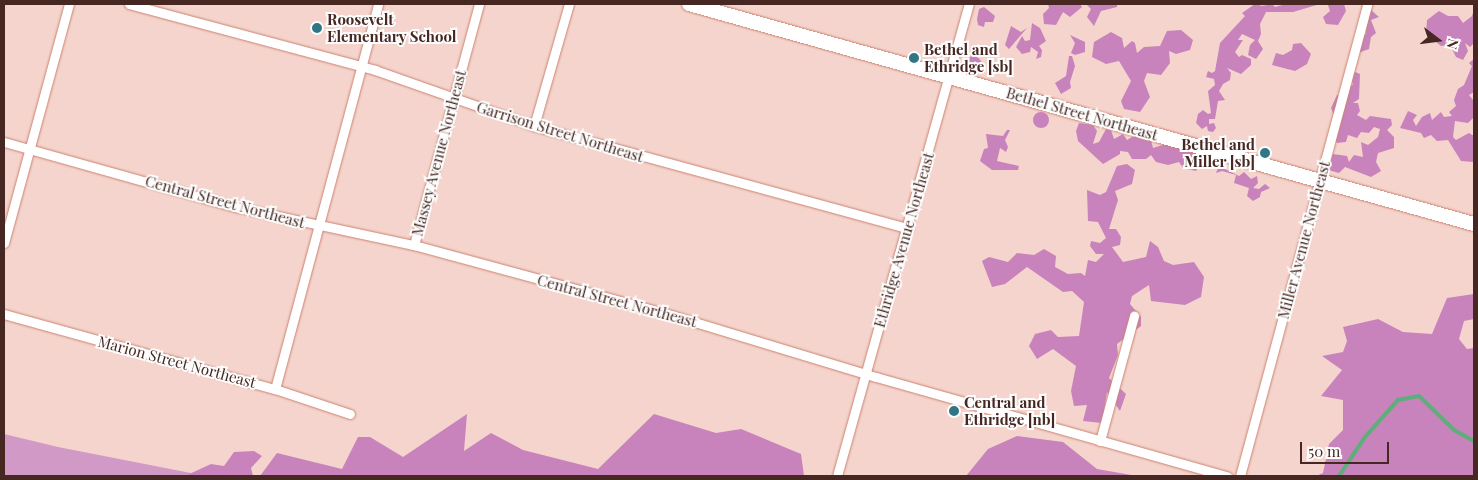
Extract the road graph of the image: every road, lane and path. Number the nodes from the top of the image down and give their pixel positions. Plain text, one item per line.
1 (69, 4) edge
2 (129, 4) edge
3 (378, 4) edge
4 (480, 4) edge
5 (569, 4) edge
6 (689, 4) edge
7 (969, 4) edge
8 (1367, 4) edge
9 (362, 66) junction
10 (950, 76) junction
11 (454, 97) junction
12 (534, 126) junction
13 (4, 142) edge
14 (28, 148) junction
15 (1321, 181) junction
16 (1474, 224) edge
17 (320, 226) junction
18 (908, 228) junction
19 (4, 243) edge
20 (414, 245) junction
21 (4, 314) edge
22 (1134, 316) dead end
23 (866, 374) junction
24 (275, 389) junction
25 (350, 414) dead end
26 (1100, 441) junction
27 (836, 476) edge
28 (1227, 476) edge
29 (1240, 476) edge

1 - 14 street
2 - 9 street, Garrison Street Northeast
3 - 9 street
4 - 11 street, Massey Avenue Northeast
5 - 12 street
6 - 10 street, Bethel Street Northeast
7 - 10 street, Ethridge Avenue Northeast
8 - 15 street, Miller Avenue Northeast
9 - 11 street, Garrison Street Northeast
9 - 17 street
10 - 15 street, Bethel Street Northeast
10 - 18 street, Ethridge Avenue Northeast
11 - 12 street, Garrison Street Northeast
11 - 20 street, Massey Avenue Northeast
12 - 18 street, Garrison Street Northeast
13 - 14 street, Central Street Northeast
14 - 17 street, Central Street Northeast
14 - 19 street
15 - 16 street, Bethel Street Northeast
15 - 29 street, Miller Avenue Northeast
17 - 20 street, Central Street Northeast
17 - 24 street
18 - 23 street, Ethridge Avenue Northeast
20 - 23 street, Central Street Northeast
21 - 24 street, Marion Street Northeast
22 - 26 street
23 - 26 street, Central Street Northeast
23 - 27 street, Ethridge Avenue Northeast
24 - 25 street, Marion Street Northeast
26 - 28 street, Central Street Northeast

